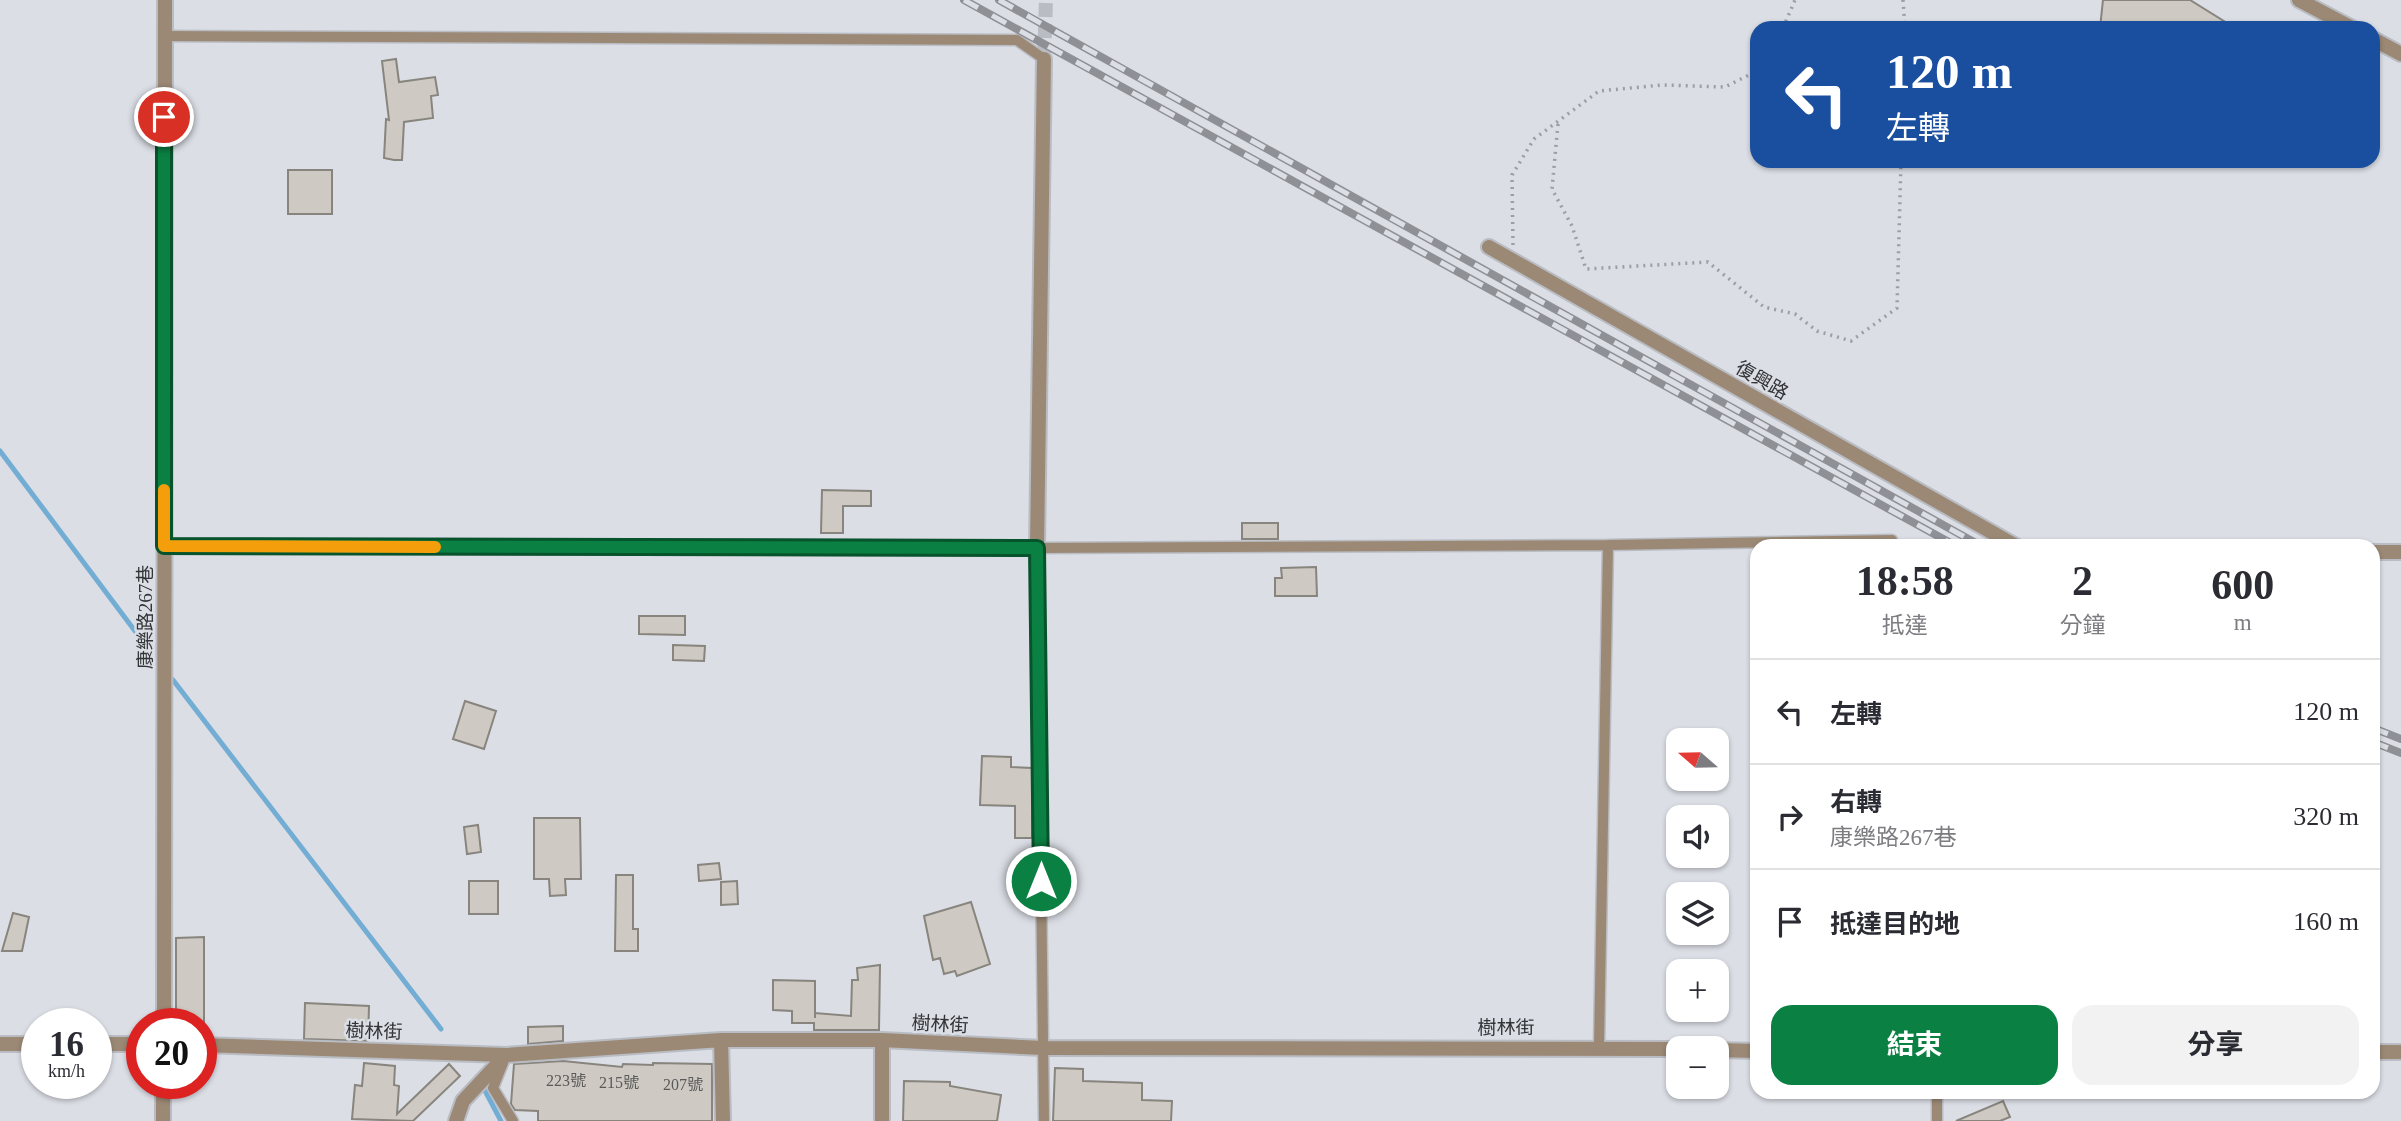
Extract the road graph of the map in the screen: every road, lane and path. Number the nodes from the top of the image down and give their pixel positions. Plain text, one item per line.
1 (166, 0) edge
2 (1796, 0) edge
3 (1903, 0) edge
4 (2299, 0) edge
5 (1786, 21) edge
6 (1904, 21) edge
7 (2339, 21) edge
8 (165, 36) junction
9 (2380, 43) edge
10 (2401, 54) edge
11 (1044, 59) joint
12 (1750, 74) edge
13 (1558, 124) junction
14 (1901, 168) edge
15 (1489, 247) dead end
16 (1513, 261) junction
17 (2004, 539) edge
18 (1750, 542) edge
19 (1608, 545) junction
20 (164, 546) junction
21 (1037, 548) junction
22 (2380, 551) edge
23 (2401, 552) edge
24 (164, 1008) edge
25 (721, 1040) junction
26 (882, 1041) junction
27 (0, 1044) edge
28 (21, 1044) edge
29 (217, 1046) edge
30 (1599, 1046) junction
31 (1043, 1048) junction
32 (1666, 1049) edge
33 (1729, 1050) edge
34 (1750, 1051) edge
35 (2380, 1052) edge
36 (2401, 1052) edge
37 (506, 1055) junction
38 (163, 1099) edge
39 (1937, 1099) edge
40 (163, 1121) edge
41 (456, 1121) edge
42 (513, 1121) edge
43 (723, 1121) edge
44 (882, 1121) edge
45 (1044, 1121) edge
46 (1937, 1121) edge

1 - 8 street, 康樂路267巷
2 - 5 path
3 - 6 path
4 - 7 street
8 - 11 lane
8 - 20 street, 康樂路267巷
9 - 10 street
11 - 21 street
12 - 13 path
13 - 14 path
13 - 16 path
15 - 16 street, 復興路
16 - 17 street, 復興路
18 - 19 lane
19 - 21 lane
19 - 30 lane
20 - 21 street
20 - 24 street, 康樂路267巷
21 - 31 lane
22 - 23 street
25 - 26 street, 樹林街
25 - 37 street, 樹林街
25 - 43 street
26 - 31 street, 樹林街
26 - 44 street
27 - 28 street
29 - 37 street, 樹林街
30 - 31 street, 樹林街
30 - 32 street, 樹林街
31 - 45 lane
33 - 34 street
35 - 36 street
37 - 41 street
37 - 42 lane
38 - 40 street
39 - 46 lane

